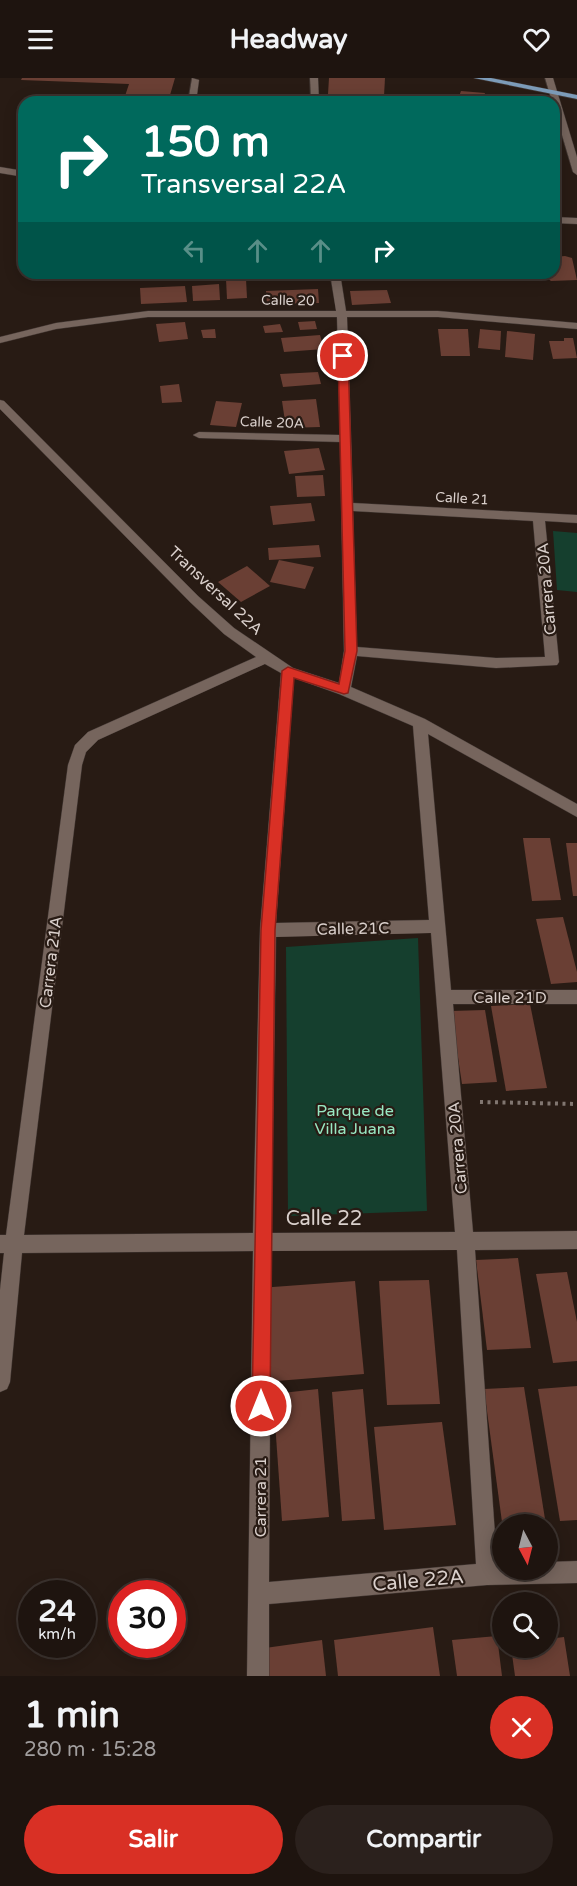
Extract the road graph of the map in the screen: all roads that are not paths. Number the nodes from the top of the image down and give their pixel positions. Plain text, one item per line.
1 (314, 78) edge
2 (478, 78) edge
3 (549, 78) edge
4 (195, 80) dead end
5 (555, 93) junction
6 (193, 96) edge
7 (315, 96) edge
8 (556, 96) edge
9 (577, 97) edge
10 (560, 111) edge
11 (0, 170) edge
12 (577, 172) edge
13 (18, 173) edge
14 (560, 220) edge
15 (577, 221) edge
16 (335, 279) edge
17 (342, 315) junction
18 (577, 326) edge
19 (0, 340) edge
20 (0, 403) edge
21 (199, 435) dead end
22 (344, 439) junction
23 (346, 507) junction
24 (539, 517) junction
25 (577, 519) edge
26 (351, 651) junction
27 (266, 658) junction
28 (288, 671) junction
29 (344, 690) junction
30 (420, 723) junction
31 (577, 811) edge
32 (438, 926) junction
33 (268, 930) junction
34 (444, 997) junction
35 (577, 997) edge
36 (577, 1239) edge
37 (465, 1240) junction
38 (262, 1241) junction
39 (7, 1244) edge
40 (0, 1382) edge
41 (577, 1572) edge
42 (487, 1574) junction
43 (259, 1594) junction
44 (258, 1676) edge

1 - 7 street
2 - 5 main road
3 - 5 street
4 - 6 street
5 - 8 street
5 - 9 main road
10 - 12 street
11 - 13 street
14 - 15 street
16 - 17 street
17 - 18 street, Calle 20
17 - 19 street, Calle 20
17 - 22 street
20 - 27 street, Transversal 22A
21 - 22 street, Calle 20A
22 - 23 street
23 - 24 street, Calle 21
23 - 26 street
24 - 25 street, Calle 21
24 - 26 street, Carrera 20A
26 - 29 street
27 - 28 street, Transversal 22A
27 - 39 street, Carrera 21A
28 - 29 street, Transversal 22A
28 - 33 street, Carrera 21
29 - 30 street, Transversal 22A
30 - 31 street, Transversal 22A
30 - 32 street, Carrera 20A
32 - 33 street, Calle 21C
32 - 34 street, Carrera 20A
33 - 38 street, Carrera 21
34 - 35 street, Calle 21D
34 - 37 street, Carrera 20A
36 - 37 street, Calle 22
37 - 38 street, Calle 22
37 - 42 street, Carrera 20A
38 - 39 street, Calle 22
38 - 43 street, Carrera 21
39 - 40 street, Carrera 21A
41 - 42 street, Calle 22A
42 - 43 street, Calle 22A
43 - 44 street, Carrera 21

